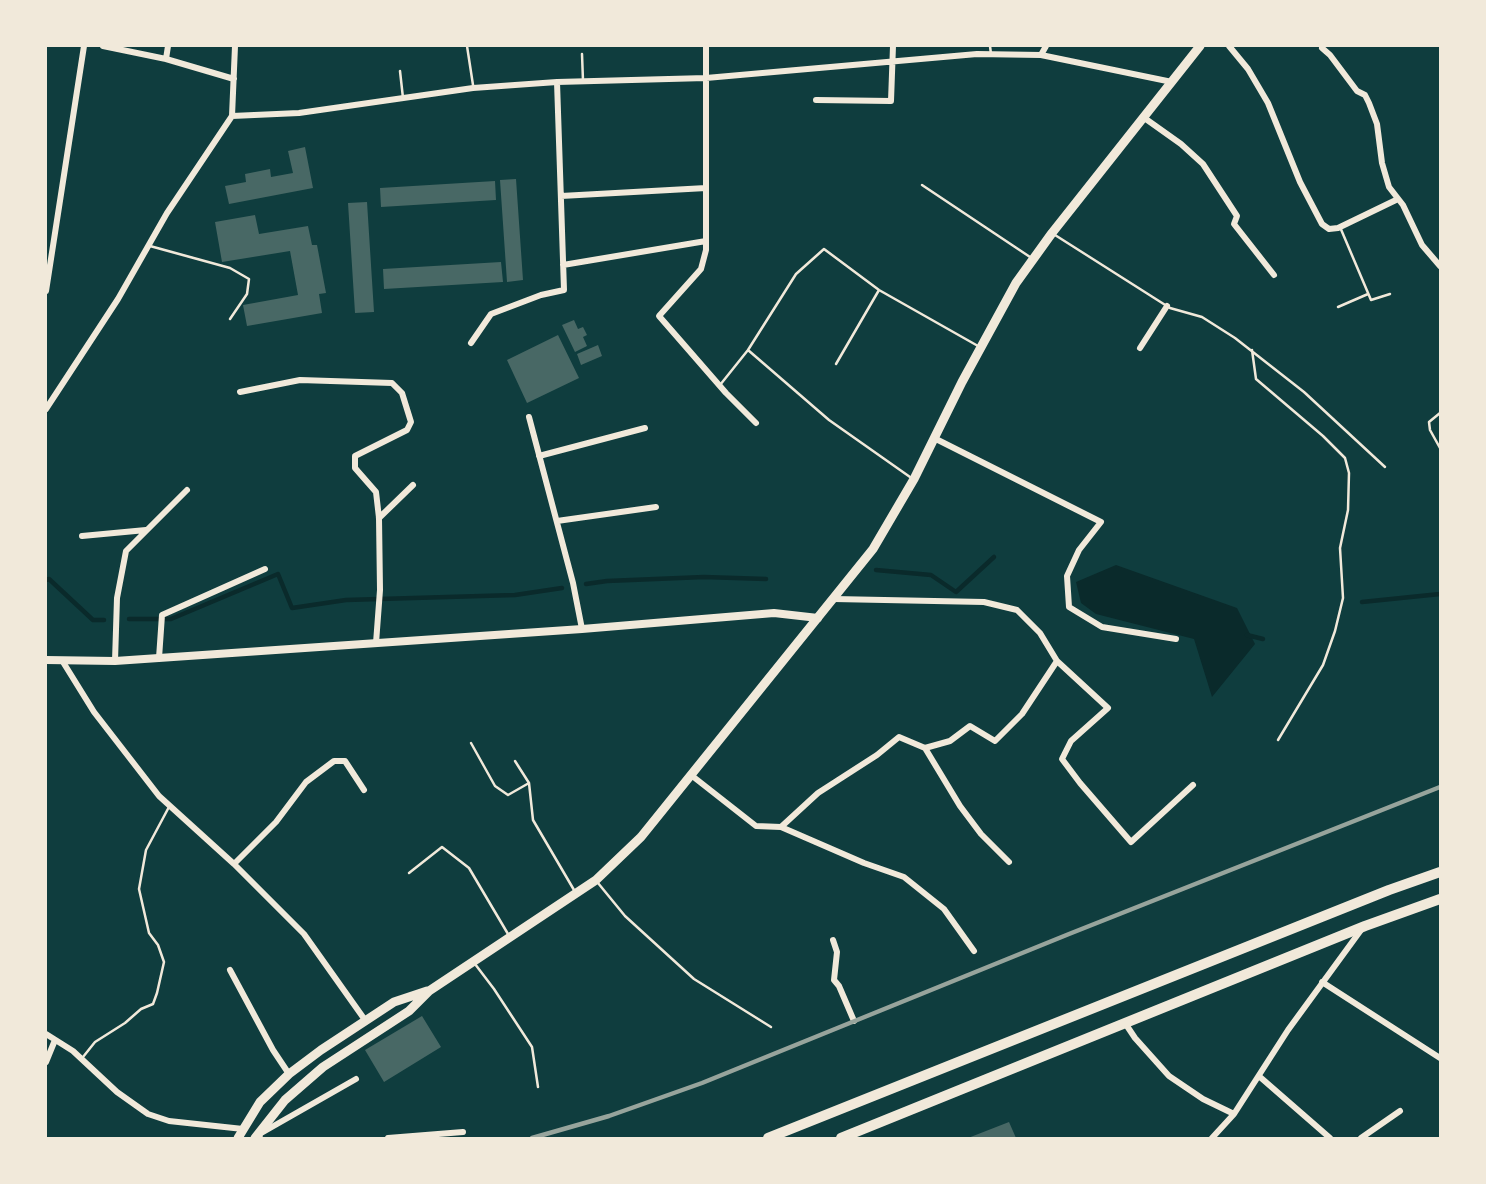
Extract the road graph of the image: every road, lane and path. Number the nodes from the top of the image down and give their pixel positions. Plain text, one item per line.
1 (84, 46) edge
2 (103, 46) edge
3 (168, 46) edge
4 (235, 46) edge
5 (467, 46) edge
6 (706, 46) edge
7 (893, 46) edge
8 (990, 46) edge
9 (1046, 46) edge
10 (1200, 46) edge
11 (1229, 46) edge
12 (112, 47) edge
13 (1322, 48) dead end
14 (582, 54) dead end
15 (990, 54) junction
16 (1041, 55) junction
17 (166, 59) junction
18 (894, 62) junction
19 (400, 71) dead end
20 (706, 78) junction
21 (234, 79) junction
22 (583, 81) junction
23 (557, 82) junction
24 (1172, 82) junction
25 (473, 89) junction
26 (403, 98) junction
27 (816, 100) dead end
28 (232, 116) junction
29 (1143, 117) junction
30 (922, 185) dead end
31 (706, 188) junction
32 (561, 196) junction
33 (1398, 199) junction
34 (1340, 227) junction
35 (1052, 233) junction
36 (706, 241) junction
37 (150, 246) junction
38 (1033, 259) junction
39 (563, 264) junction
40 (1440, 266) edge
41 (1274, 275) dead end
42 (879, 290) junction
43 (46, 291) edge
44 (1368, 294) junction
45 (1391, 294) dead end
46 (1167, 306) junction
47 (1338, 307) dead end
48 (230, 319) dead end
49 (471, 343) dead end
50 (981, 348) junction
51 (1140, 348) dead end
52 (748, 350) junction
53 (1252, 350) junction
54 (836, 364) dead end
55 (719, 386) junction
56 (240, 392) dead end
57 (46, 409) edge
58 (1440, 413) edge
59 (529, 417) dead end
60 (756, 423) dead end
61 (645, 428) dead end
62 (934, 438) junction
63 (1440, 447) edge
64 (539, 456) junction
65 (1385, 467) dead end
66 (914, 479) junction
67 (413, 485) dead end
68 (187, 490) dead end
69 (656, 507) dead end
70 (379, 518) junction
71 (557, 521) junction
72 (146, 530) junction
73 (82, 536) dead end
74 (265, 569) dead end
75 (834, 599) junction
76 (818, 618) junction
77 (582, 629) junction
78 (1176, 639) dead end
79 (376, 643) junction
80 (159, 658) junction
81 (46, 660) edge
82 (115, 661) junction
83 (1058, 661) junction
84 (63, 662) junction
85 (1278, 740) dead end
86 (471, 743) dead end
87 (925, 748) junction
88 (514, 761) dead end
89 (691, 775) junction
90 (529, 783) junction
91 (1193, 785) dead end
92 (364, 790) dead end
93 (170, 806) junction
94 (781, 827) junction
95 (1009, 862) dead end
96 (234, 864) junction
97 (1440, 872) edge
98 (409, 873) dead end
99 (596, 880) junction
100 (576, 893) junction
101 (1440, 899) edge
102 (1365, 926) junction
103 (509, 937) junction
104 (833, 940) dead end
105 (974, 951) dead end
106 (473, 961) junction
107 (230, 970) dead end
108 (1322, 982) junction
109 (429, 991) junction
110 (365, 1020) junction
111 (855, 1021) dead end
112 (1125, 1023) junction
113 (771, 1027) dead end
114 (46, 1034) edge
115 (55, 1040) junction
116 (1440, 1058) edge
117 (81, 1059) junction
118 (46, 1062) edge
119 (289, 1074) junction
120 (1260, 1077) junction
121 (356, 1079) dead end
122 (538, 1087) dead end
123 (1400, 1111) dead end
124 (1234, 1114) junction
125 (243, 1129) junction
126 (463, 1132) dead end
127 (257, 1138) edge
128 (238, 1139) edge
129 (388, 1139) edge
130 (768, 1139) edge
131 (841, 1139) edge
132 (1212, 1139) edge
133 (1330, 1139) edge
134 (1361, 1139) edge

1 - 43 street
2 - 12 street
3 - 17 street
4 - 21 street
5 - 25 lane
6 - 20 street
7 - 18 street
8 - 15 lane
9 - 16 street
10 - 24 main road
11 - 34 street
12 - 17 street
13 - 33 street
14 - 22 lane
15 - 16 street
15 - 18 street
16 - 24 street
17 - 21 street
18 - 20 street
18 - 27 street
19 - 26 lane
20 - 22 street
20 - 31 street
21 - 28 street
22 - 23 street
23 - 25 street
23 - 32 street
24 - 29 main road
25 - 26 street
26 - 28 street
28 - 37 street
29 - 35 main road
29 - 41 street
30 - 38 lane
31 - 32 street
31 - 36 street
32 - 39 street
33 - 34 street
33 - 40 street
34 - 44 lane
35 - 38 main road
35 - 46 lane
36 - 39 street
36 - 55 street
37 - 48 lane
37 - 57 street
38 - 50 main road
39 - 49 street
42 - 50 lane
42 - 52 lane
42 - 54 lane
44 - 45 lane
44 - 47 lane
46 - 51 street
46 - 53 lane
50 - 62 main road
52 - 55 lane
52 - 66 lane
53 - 65 lane
53 - 85 lane
55 - 60 street
56 - 70 street
58 - 63 lane
59 - 64 street
61 - 64 street
62 - 66 main road
62 - 78 street
64 - 71 street
66 - 75 main road
67 - 70 street
68 - 72 street
69 - 71 street
70 - 79 street
71 - 77 street
72 - 73 street
72 - 82 street
74 - 80 street
75 - 76 main road
75 - 83 street
76 - 77 street
76 - 89 main road
77 - 79 street
79 - 80 street
80 - 82 street
81 - 84 street
82 - 84 street
83 - 87 street
83 - 91 street
84 - 93 street
86 - 90 lane
87 - 94 street
87 - 95 street
88 - 90 lane
89 - 94 street
89 - 99 main road
90 - 100 lane
92 - 96 street
93 - 96 street
93 - 117 lane
94 - 105 street
96 - 110 street
97 - 130 highway
98 - 103 lane
99 - 100 main road
99 - 113 lane
100 - 103 main road
101 - 102 highway
102 - 108 street
102 - 112 highway
103 - 106 main road
104 - 111 street
106 - 109 main road
106 - 122 lane
107 - 119 street
108 - 116 street
108 - 120 street
109 - 110 main road
109 - 127 main road
110 - 119 main road
112 - 124 street
112 - 131 highway
114 - 115 street
115 - 117 street
115 - 118 street
117 - 125 street
119 - 125 main road
120 - 124 street
120 - 133 street
121 - 127 street
123 - 134 street
124 - 132 street
125 - 128 main road
126 - 129 street

